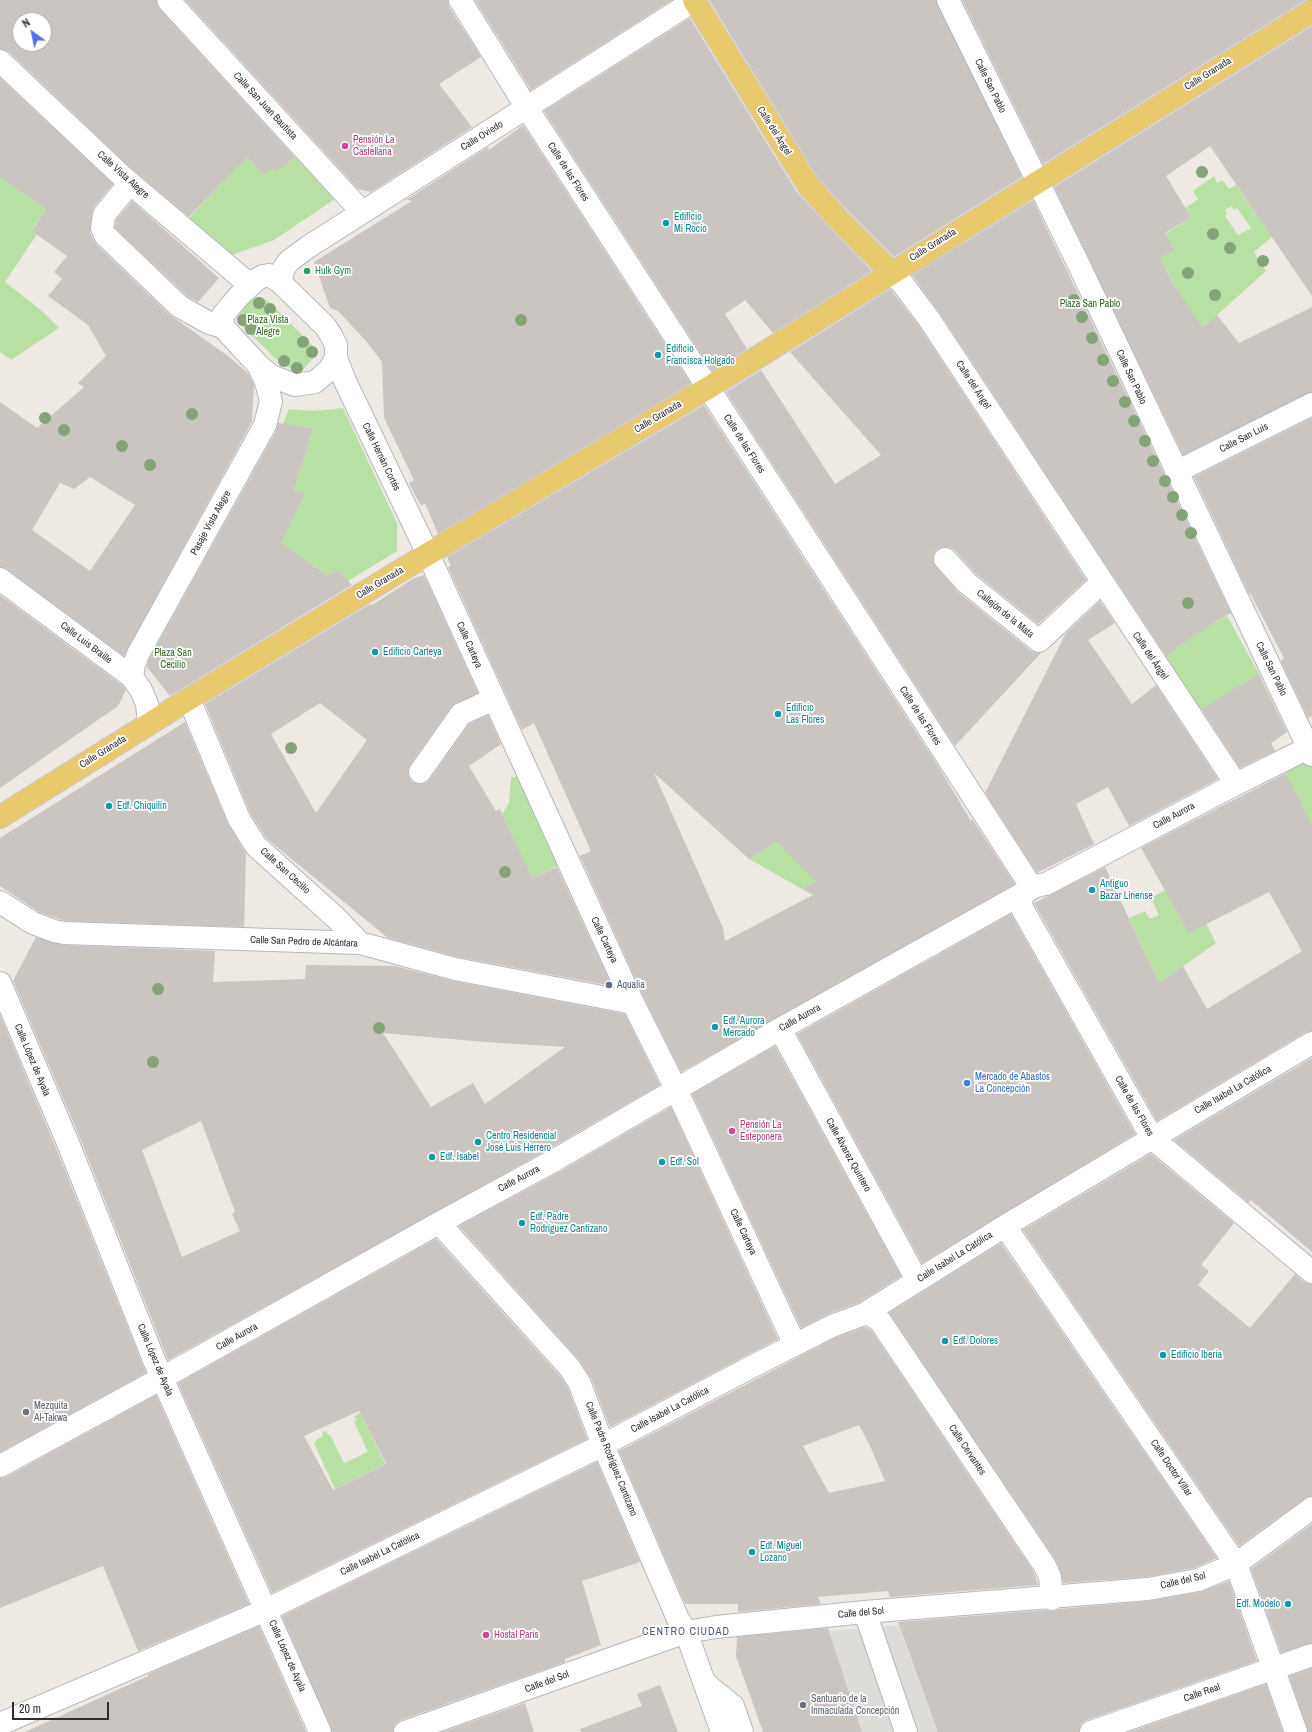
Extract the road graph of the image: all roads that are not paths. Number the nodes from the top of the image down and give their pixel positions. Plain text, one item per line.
1 (168, 0) edge
2 (460, 0) edge
3 (694, 0) edge
4 (948, 0) edge
5 (1312, 11) edge
6 (0, 61) edge
7 (527, 108) junction
8 (1037, 181) junction
9 (130, 183) junction
10 (362, 212) junction
11 (891, 272) junction
12 (280, 282) junction
13 (250, 285) junction
14 (223, 327) junction
15 (336, 358) junction
16 (259, 366) junction
17 (708, 388) junction
18 (1312, 404) edge
19 (1176, 472) junction
20 (428, 554) junction
21 (945, 559) dead end
22 (0, 579) edge
23 (1102, 582) junction
24 (132, 677) junction
25 (189, 699) junction
26 (494, 699) junction
27 (149, 723) junction
28 (1311, 750) edge
29 (420, 772) dead end
30 (1236, 784) junction
31 (0, 816) edge
32 (1031, 888) junction
33 (0, 902) edge
34 (360, 943) junction
35 (0, 984) edge
36 (633, 1003) junction
37 (780, 1029) junction
38 (1312, 1043) edge
39 (676, 1089) junction
40 (1152, 1138) junction
41 (439, 1222) junction
42 (1005, 1226) junction
43 (1312, 1272) edge
44 (917, 1280) junction
45 (864, 1314) junction
46 (795, 1345) junction
47 (162, 1378) junction
48 (603, 1445) junction
49 (0, 1466) edge
50 (1312, 1508) edge
51 (1236, 1564) junction
52 (1052, 1598) junction
53 (266, 1610) junction
54 (865, 1612) junction
55 (686, 1632) junction
56 (1312, 1655) edge
57 (1273, 1668) junction
58 (705, 1683) junction
59 (0, 1724) edge
60 (320, 1732) edge
61 (405, 1732) edge
62 (722, 1732) edge
63 (742, 1732) edge
64 (906, 1732) edge
65 (1091, 1732) edge
66 (1296, 1732) edge

1 - 10 street, Calle San Juan Bautista
2 - 7 street, Calle de las Flores
3 - 7 street, Calle Oviedo
3 - 11 main road, Calle del Ángel
4 - 8 street, Calle San Pablo
5 - 8 main road, Calle Granada
6 - 9 street, Calle Vista Alegre
7 - 10 street, Calle Oviedo
7 - 17 street, Calle de las Flores
8 - 11 main road, Calle Granada
8 - 19 street, Calle San Pablo
9 - 13 street, Calle Vista Alegre
9 - 14 street
10 - 12 street, Calle Oviedo
11 - 17 main road, Calle Granada
11 - 23 street, Calle del Ángel
12 - 13 street
12 - 15 street
13 - 14 street
14 - 16 street
15 - 16 street
15 - 20 street, Calle Hernán Cortés
16 - 24 street, Pasaje Vista Alegre
17 - 20 main road, Calle Granada
17 - 32 street, Calle de las Flores
18 - 19 street, Calle San Luis
19 - 28 street, Calle San Pablo
20 - 25 main road, Calle Granada
20 - 26 street, Calle Carteya
21 - 23 street, Callejón de la Mata
22 - 24 street, Calle Luis Braille
23 - 30 street, Calle del Ángel
24 - 27 street, Calle Luis Braille
25 - 27 main road, Calle Granada
25 - 34 street, Calle San Cecilio
26 - 29 street
26 - 36 street, Calle Carteya
27 - 31 main road, Calle Granada
28 - 30 street, Calle Aurora
30 - 32 street, Calle Aurora
32 - 37 street, Calle Aurora
32 - 40 street, Calle de las Flores
33 - 34 street, Calle San Pedro de Alcántara
34 - 36 street, Calle San Pedro de Alcántara
35 - 47 street, Calle López de Ayala
36 - 39 street, Calle Carteya
37 - 39 street, Calle Aurora
37 - 44 street, Calle Álvarez Quintero
38 - 40 street, Calle Isabel La Católica
39 - 41 street, Calle Aurora
39 - 46 street, Calle Carteya
40 - 42 street, Calle Isabel La Católica
40 - 43 street, Calle de las Flores
41 - 47 street, Calle Aurora
41 - 48 street, Calle Padre Rodríguez Cantizano
42 - 44 street, Calle Isabel La Católica
42 - 51 street, Calle Doctor Villar
44 - 45 street, Calle Isabel La Católica
45 - 46 street, Calle Isabel La Católica
45 - 52 street, Calle Cervantes
46 - 48 street, Calle Isabel La Católica
47 - 49 street, Calle Aurora
47 - 53 street, Calle López de Ayala
48 - 53 street, Calle Isabel La Católica
48 - 55 street, Calle Padre Rodríguez Cantizano
50 - 51 street, Calle del Sol
51 - 52 street, Calle del Sol
51 - 57 street, Calle Doctor Villar
52 - 54 street, Calle del Sol
53 - 59 street, Calle Isabel La Católica
53 - 60 street, Calle López de Ayala
54 - 55 street, Calle del Sol
54 - 64 street
55 - 58 street, Calle Padre Rodríguez Cantizano
55 - 61 street, Calle del Sol
56 - 57 street, Calle Real
57 - 65 street, Calle Real
57 - 66 street, Calle Doctor Villar
58 - 62 street, Calle Padre Rodríguez Cantizano
58 - 63 street

